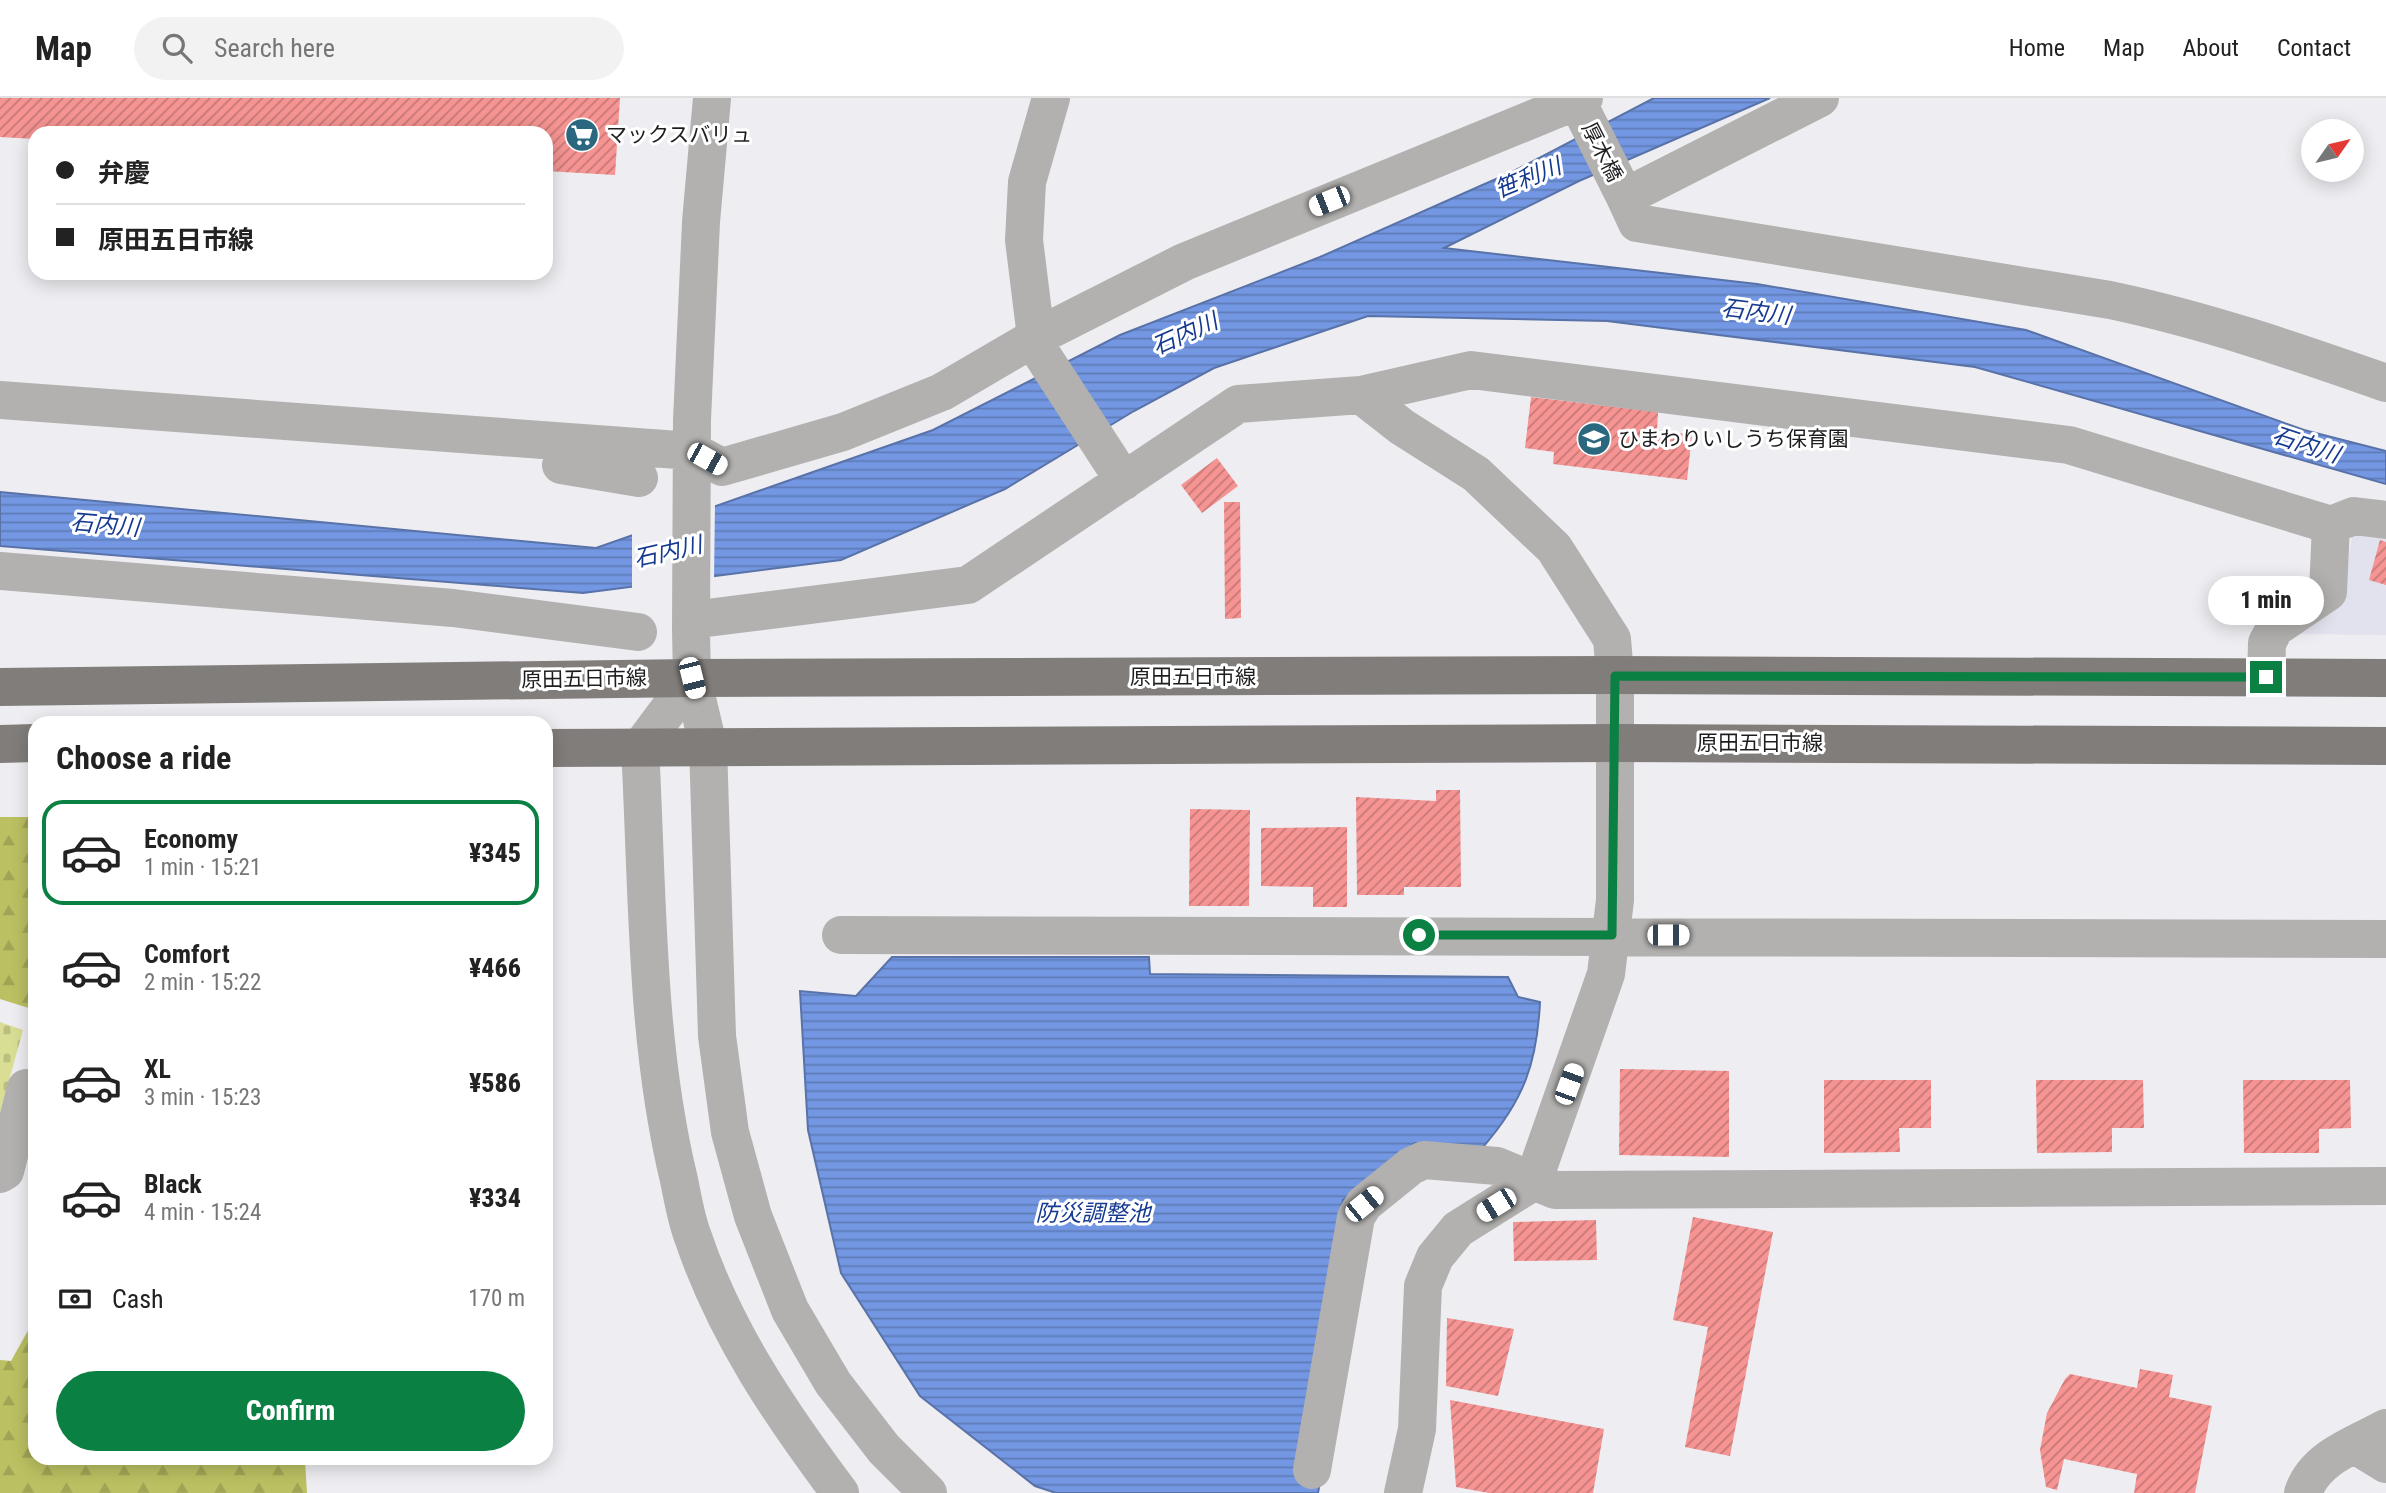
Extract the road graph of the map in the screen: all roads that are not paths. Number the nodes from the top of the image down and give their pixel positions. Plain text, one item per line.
1 (712, 98) edge
2 (1051, 98) edge
3 (1820, 98) edge
4 (1581, 105) edge
5 (1624, 194) junction
6 (1037, 343) junction
7 (2386, 383) edge
8 (1361, 395) junction
9 (0, 400) edge
10 (555, 465) dead end
11 (692, 465) junction
12 (1117, 469) junction
13 (639, 478) dead end
14 (2386, 520) edge
15 (2331, 525) junction
16 (0, 571) edge
17 (691, 613) junction
18 (638, 632) dead end
19 (1615, 676) junction
20 (2266, 677) junction
21 (692, 678) junction
22 (2386, 678) edge
23 (0, 687) edge
24 (28, 743) edge
25 (1615, 743) junction
26 (0, 744) edge
27 (708, 746) junction
28 (2386, 746) edge
29 (553, 748) edge
30 (639, 748) junction
31 (841, 935) dead end
32 (1612, 935) junction
33 (2386, 939) edge
34 (26, 1088) dead end
35 (0, 1174) edge
36 (1533, 1182) junction
37 (2386, 1186) edge
38 (2376, 1446) edge
39 (1312, 1470) dead end
40 (840, 1493) edge
41 (928, 1493) edge
42 (1403, 1493) edge
43 (2303, 1493) edge

1 - 11 street
2 - 6 street
3 - 5 street
4 - 5 street, 厚木橋
4 - 6 street
5 - 7 street, 厚木橋
6 - 11 street
6 - 12 street
8 - 12 street
8 - 15 street
8 - 19 street
9 - 11 street
10 - 13 street
11 - 17 street
12 - 17 street
14 - 15 street
15 - 20 street
16 - 18 street
17 - 21 street
19 - 20 main road, 原田五日市線
19 - 21 main road, 原田五日市線
19 - 25 street
20 - 22 main road, 原田五日市線
21 - 23 main road, 原田五日市線
21 - 27 street
21 - 30 street
24 - 26 main road
25 - 27 main road, 原田五日市線
25 - 28 main road, 原田五日市線
25 - 32 street
27 - 30 main road, 原田五日市線
27 - 41 street
29 - 30 main road, 原田五日市線
30 - 40 street
31 - 32 street
32 - 33 street
32 - 36 street
34 - 35 street
36 - 37 street
36 - 39 street
36 - 42 street
38 - 43 street

